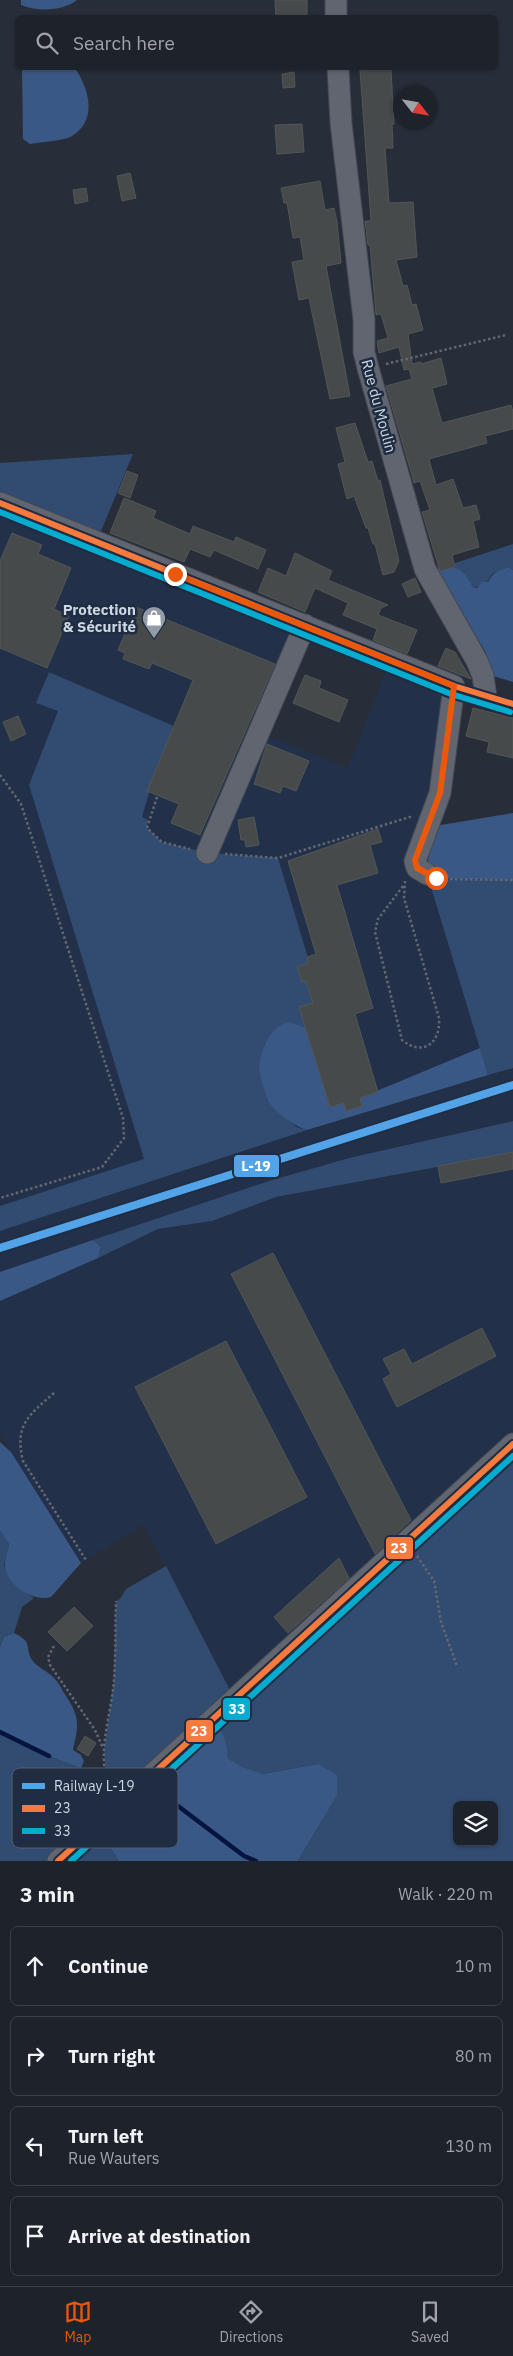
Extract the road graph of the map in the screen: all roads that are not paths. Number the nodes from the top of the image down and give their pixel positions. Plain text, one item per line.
1 (336, 0) edge
2 (336, 15) edge
3 (338, 70) edge
4 (0, 503) edge
5 (305, 625) junction
6 (486, 696) dead end
7 (208, 852) road end
8 (427, 874) road end
9 (513, 1444) edge
10 (161, 1768) edge
11 (72, 1848) edge
12 (58, 1861) edge

1 - 2 street
3 - 6 street, Rue du Moulin
4 - 5 street
5 - 7 street
5 - 8 street
9 - 10 street
11 - 12 street

